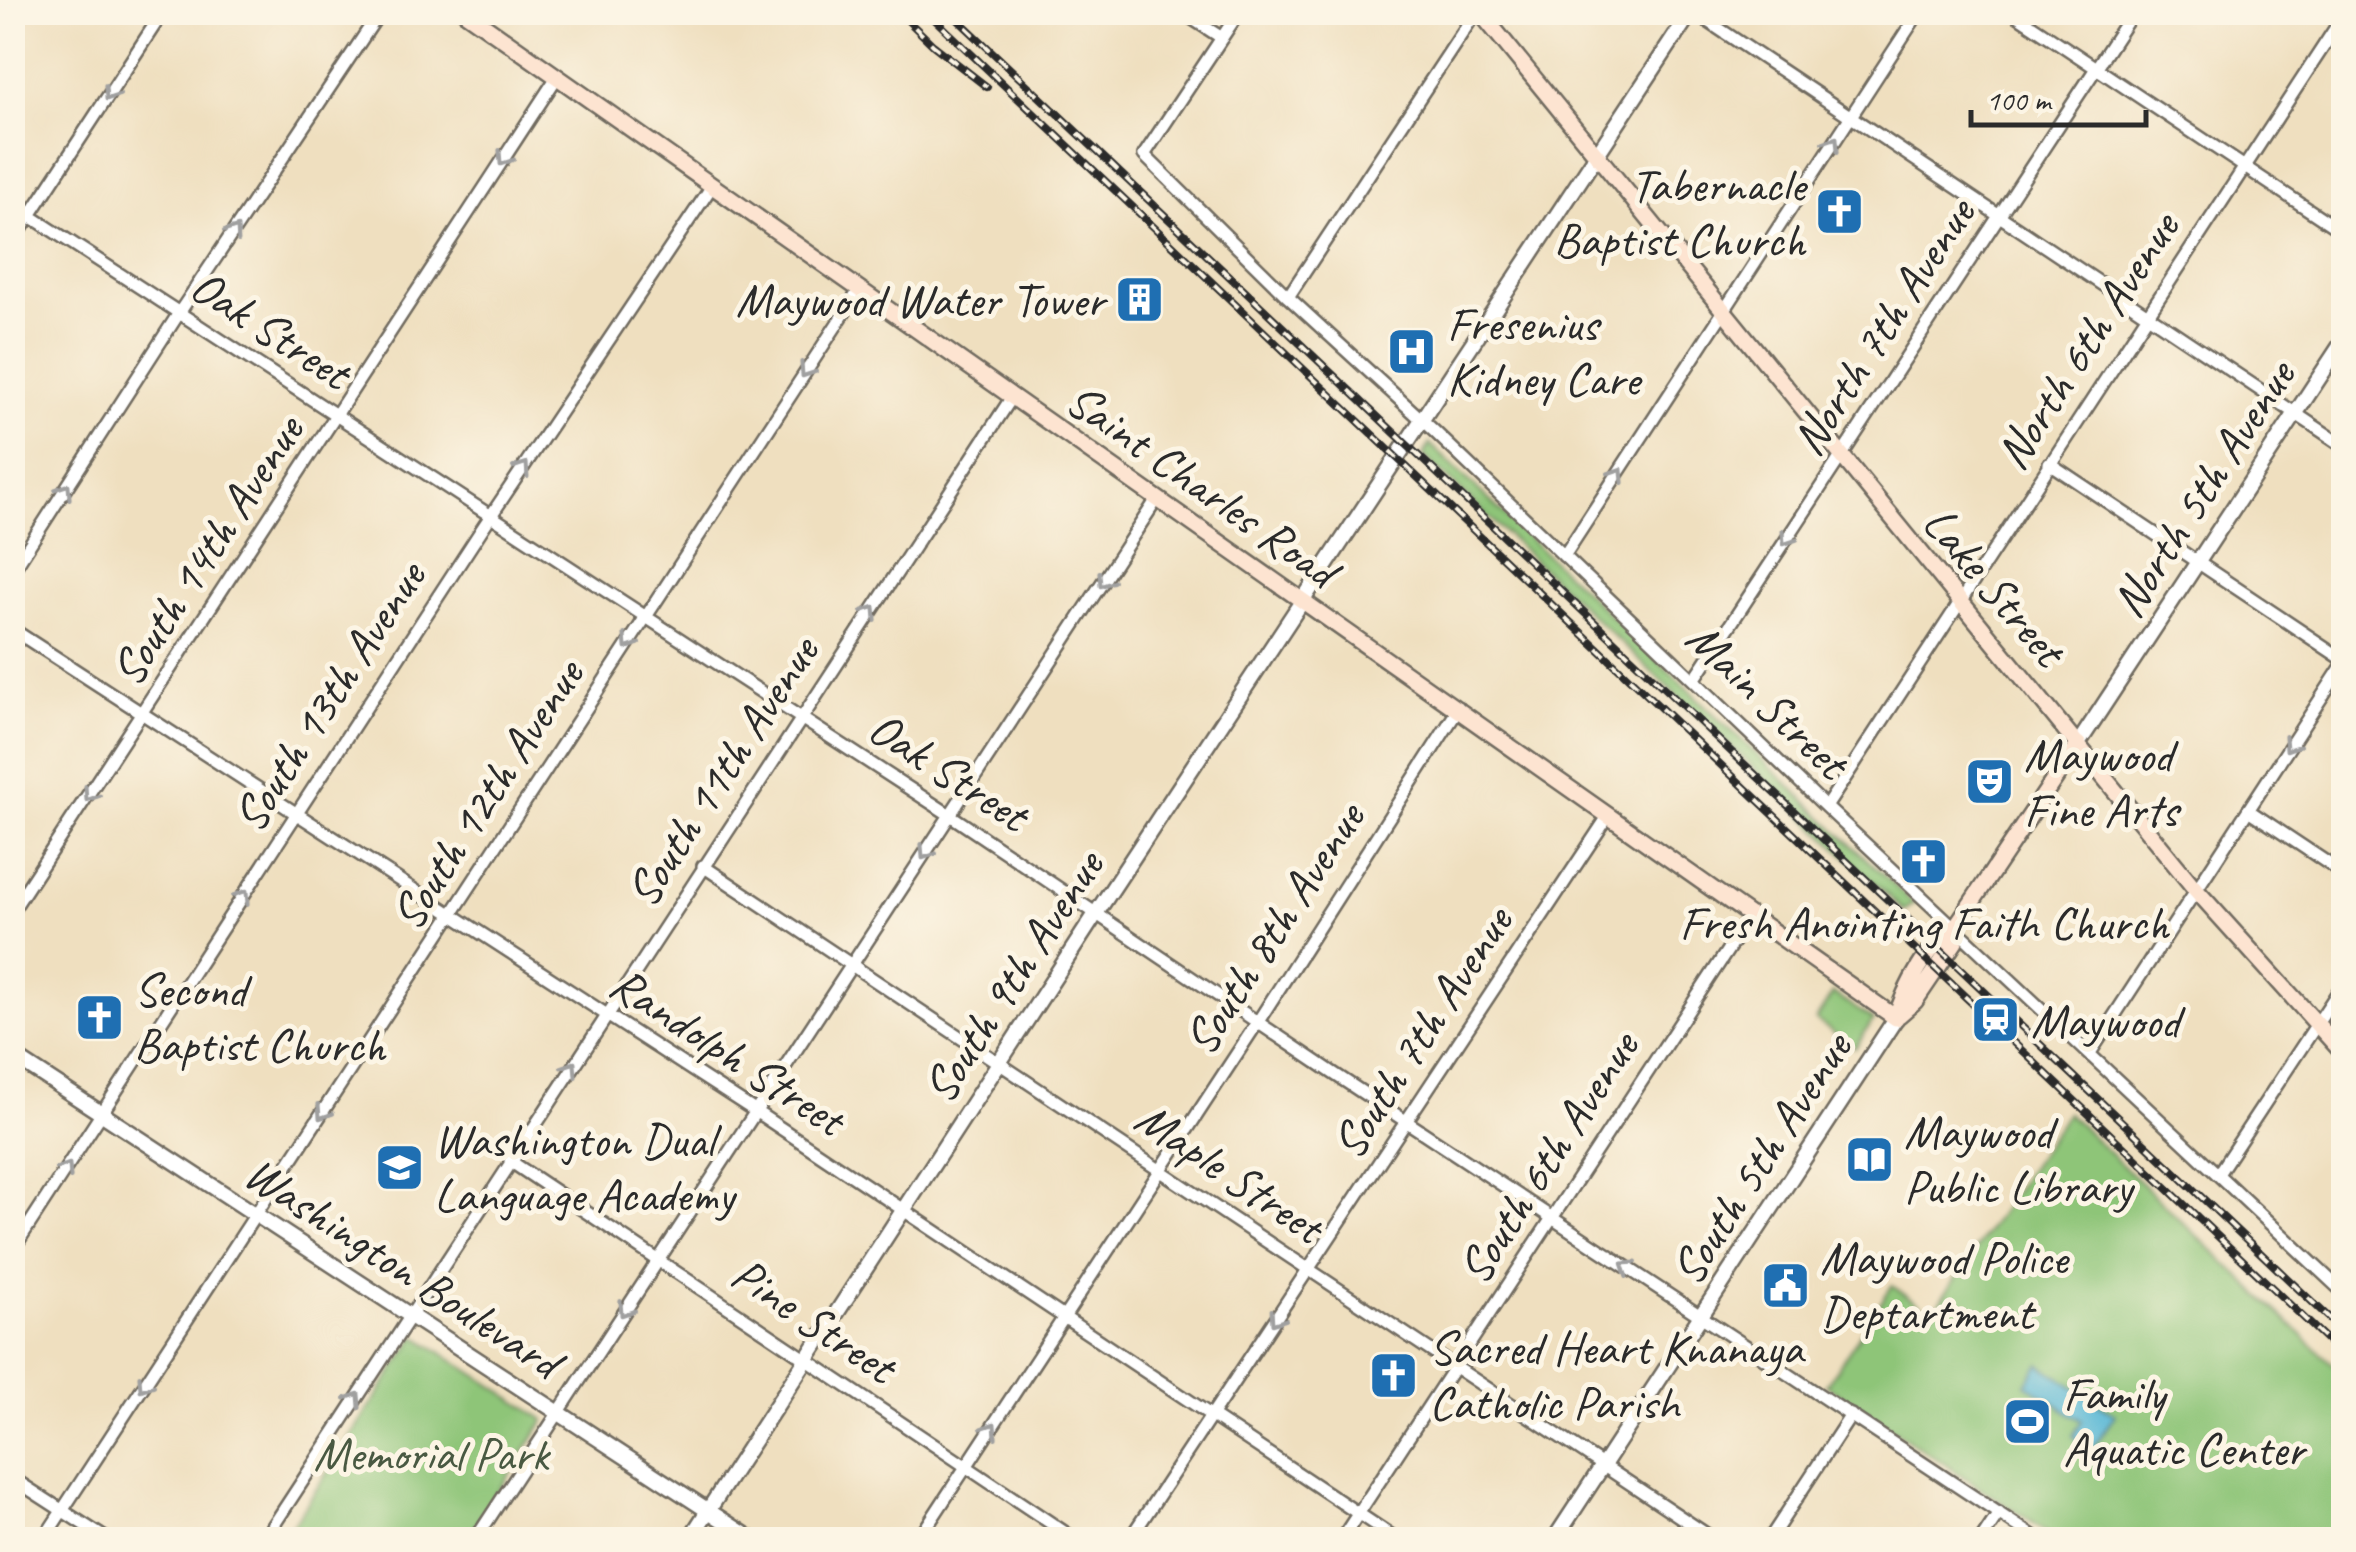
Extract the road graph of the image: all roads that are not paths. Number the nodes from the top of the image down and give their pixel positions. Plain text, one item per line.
1 (163, 12) edge
2 (380, 12) edge
3 (465, 12) edge
4 (1182, 12) edge
5 (1238, 12) edge
6 (1478, 12) edge
7 (1692, 12) edge
8 (1919, 12) edge
9 (2012, 12) edge
10 (2133, 12) edge
11 (2341, 16) edge
12 (1222, 38) junction
13 (2096, 68) junction
14 (557, 77) junction
15 (1850, 117) junction
16 (1596, 157) junction
17 (2244, 167) junction
18 (712, 186) junction
19 (12, 204) edge
20 (30, 216) junction
21 (1999, 216) junction
22 (2344, 234) edge
23 (12, 243) edge
24 (860, 289) junction
25 (1288, 297) junction
26 (180, 313) junction
27 (1723, 313) junction
28 (2147, 315) junction
29 (2344, 340) edge
30 (1012, 397) junction
31 (2295, 414) junction
32 (338, 416) junction
33 (1422, 420) junction
34 (2344, 446) edge
35 (1841, 457) junction
36 (2050, 464) junction
37 (1157, 499) junction
38 (491, 516) junction
39 (1564, 556) junction
40 (2197, 562) junction
41 (12, 572) edge
42 (1304, 601) junction
43 (1959, 601) junction
44 (646, 616) junction
45 (12, 629) edge
46 (2344, 662) edge
47 (1694, 680) junction
48 (1458, 708) junction
49 (144, 714) junction
50 (801, 718) junction
51 (2078, 744) junction
52 (1826, 807) junction
53 (2248, 810) junction
54 (297, 814) junction
55 (950, 815) junction
56 (1609, 815) junction
57 (703, 866) junction
58 (2344, 874) edge
59 (2196, 890) junction
60 (12, 911) edge
61 (1097, 912) junction
62 (453, 915) junction
63 (1750, 916) junction
64 (1956, 926) junction
65 (1936, 958) joint
66 (852, 966) junction
67 (2344, 983) edge
68 (605, 1015) junction
69 (1896, 1018) junction
70 (1259, 1020) junction
71 (2316, 1024) junction
72 (2090, 1053) junction
73 (2344, 1054) edge
74 (12, 1055) edge
75 (1000, 1064) junction
76 (755, 1111) junction
77 (102, 1114) junction
78 (1407, 1122) junction
79 (510, 1161) junction
80 (1161, 1170) junction
81 (2218, 1174) junction
82 (904, 1211) junction
83 (256, 1214) junction
84 (1552, 1218) junction
85 (12, 1250) edge
86 (658, 1260) junction
87 (1309, 1269) junction
88 (2344, 1292) edge
89 (410, 1315) junction
90 (1701, 1316) junction
91 (1064, 1317) junction
92 (806, 1360) junction
93 (1455, 1366) junction
94 (559, 1412) junction
95 (1212, 1415) junction
96 (1851, 1415) junction
97 (1603, 1465) junction
98 (966, 1466) junction
99 (12, 1478) edge
100 (62, 1510) junction
101 (708, 1510) junction
102 (1999, 1513) junction
103 (1358, 1514) junction
104 (43, 1540) edge
105 (108, 1540) edge
106 (264, 1540) edge
107 (475, 1540) edge
108 (689, 1540) edge
109 (753, 1540) edge
110 (918, 1540) edge
111 (1076, 1540) edge
112 (1128, 1540) edge
113 (1342, 1540) edge
114 (1398, 1540) edge
115 (1554, 1540) edge
116 (1715, 1540) edge
117 (1769, 1540) edge
118 (1981, 1540) edge
119 (2039, 1540) edge

1 -> 20 street
26 -> 2 street
3 - 14 main road, Saint Charles Road
4 - 12 street
5 - 12 street
6 - 16 main road, Lake Street
6 - 25 street
7 - 15 street
7 - 16 street, South 9th Avenue
8 - 15 street
9 - 13 street
10 - 13 street, North 7th Avenue
11 - 17 street, North 6th Avenue
12 - 25 street, Main Street
13 - 17 street
13 - 21 street, North 7th Avenue
14 - 18 main road, Saint Charles Road
14 -> 32 street, South 14th Avenue
15 - 21 street
27 -> 15 street
16 - 27 main road, Lake Street
16 - 33 street, South 9th Avenue
17 - 22 street
17 - 28 street, North 6th Avenue
18 - 24 main road, Saint Charles Road
38 -> 18 street, South 13th Avenue
19 - 20 street, Oak Street
20 - 23 street
20 - 26 street, Oak Street
21 - 28 street
21 - 35 street, North 7th Avenue
24 - 30 main road, Saint Charles Road
24 -> 44 street, South 12th Avenue
25 - 33 street, Main Street
26 - 32 street, Oak Street
41 -> 26 street
27 - 35 main road, Lake Street
39 -> 27 street
28 - 31 street
28 - 36 street, North 6th Avenue
29 - 31 street, North 5th Avenue
30 - 37 main road, Saint Charles Road
50 -> 30 street, South 11th Avenue
31 - 34 street
31 - 40 street, North 5th Avenue
32 - 38 street, Oak Street
32 - 49 street, South 14th Avenue
33 - 39 street, Main Street
33 - 42 street, South 9th Avenue
35 - 43 main road, Lake Street
35 -> 47 street, North 7th Avenue
36 - 40 street
36 - 43 street, North 6th Avenue
37 - 42 main road, Saint Charles Road
37 -> 55 street
38 - 44 street, Oak Street
38 - 54 street, South 13th Avenue
39 - 47 street, Main Street
40 - 46 street
40 - 51 street, North 5th Avenue
42 - 48 main road, Saint Charles Road
42 - 61 street, South 9th Avenue
43 - 51 main road, Lake Street
43 - 52 street, North 6th Avenue
44 - 50 street, Oak Street
44 -> 62 street, South 12th Avenue
45 - 49 street, Randolph Street
46 -> 53 street
47 - 52 street, Main Street
48 - 56 main road, Saint Charles Road
48 - 70 street, South 8th Avenue
49 - 54 street, Randolph Street
49 -> 60 street, South 14th Avenue
50 - 55 street, Oak Street
50 - 57 street, South 11th Avenue
51 - 59 main road, Lake Street
51 - 64 main road, North 5th Avenue
52 - 64 street, Main Street
53 - 58 street
53 - 59 street
54 - 62 street, Randolph Street
77 -> 54 street, South 13th Avenue
55 - 61 street, Oak Street
55 -> 66 street
56 - 63 main road, Saint Charles Road
56 - 78 street, South 7th Avenue
57 - 66 street, Maple Street
57 - 68 street, South 11th Avenue
59 - 71 main road, Lake Street
59 - 72 street
61 - 70 street, Oak Street
61 - 75 street, South 9th Avenue
62 - 68 street, Randolph Street
62 -> 83 street, South 12th Avenue
63 - 69 main road, Saint Charles Road
63 - 84 street, South 6th Avenue
64 - 65 main road, North 5th Avenue
64 - 72 street, Main Street
65 - 69 main road, South 5th Avenue
66 - 75 street, Maple Street
66 - 76 street
67 - 71 street
68 - 76 street, Randolph Street
79 -> 68 street, South 11th Avenue
69 - 90 street, South 5th Avenue
70 - 78 street, Oak Street
70 - 80 street, South 8th Avenue
71 - 73 main road, Lake Street
71 - 81 street
72 - 81 street, Main Street
74 - 77 street, Washington Boulevard
75 - 80 street, Maple Street
75 - 82 street, South 9th Avenue
76 - 82 street, Randolph Street
76 - 86 street
77 - 83 street, Washington Boulevard
85 -> 77 street, South 13th Avenue
78 - 84 street, Oak Street
78 - 87 street, South 7th Avenue
79 - 86 street, Pine Street
79 - 89 street, South 11th Avenue
80 - 87 street, Maple Street
80 - 91 street, South 8th Avenue
81 - 88 street, Main Street
82 - 91 street, Randolph Street
82 - 92 street, South 9th Avenue
83 - 89 street, Washington Boulevard
83 -> 100 street, South 12th Avenue
90 -> 84 street, Oak Street
84 - 93 street, South 6th Avenue
86 - 92 street, Pine Street
86 -> 94 street
87 - 93 street, Maple Street
87 -> 95 street, South 7th Avenue
89 - 94 street, Washington Boulevard
106 -> 89 street, South 11th Avenue
90 - 96 street, Oak Street
90 - 97 street, South 5th Avenue
91 - 95 street, Randolph Street
98 -> 91 street, South 8th Avenue
92 - 98 street, Pine Street
92 - 101 street, South 9th Avenue
93 - 97 street, Maple Street
93 - 103 street, South 6th Avenue
94 - 101 street, Washington Boulevard
94 - 107 street
95 - 103 street, Randolph Street
95 - 112 street, South 7th Avenue
96 - 102 street, Oak Street
96 - 117 street
97 - 115 street, South 5th Avenue
97 - 116 street, Maple Street
98 - 110 street, South 8th Avenue
98 - 111 street, Pine Street
99 - 100 street
100 - 104 street, South 12th Avenue
100 - 105 street
101 - 108 street, South 9th Avenue
101 - 109 street, Washington Boulevard
102 - 118 street
102 - 119 street, Oak Street
103 - 113 street, South 6th Avenue
103 - 114 street, Randolph Street

